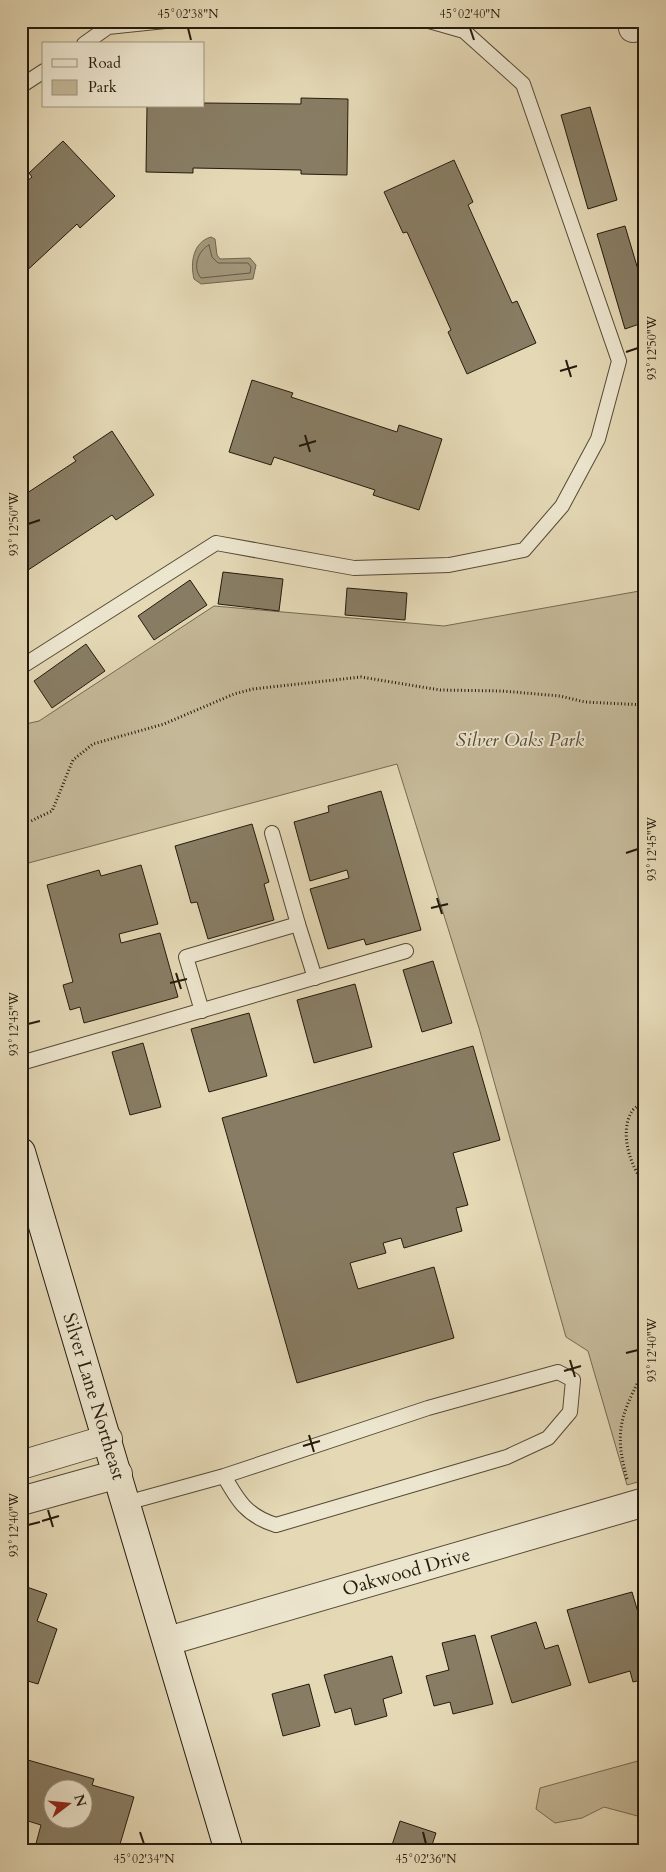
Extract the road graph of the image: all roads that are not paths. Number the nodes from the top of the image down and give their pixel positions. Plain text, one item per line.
1 (165, 21) edge
2 (429, 21) edge
3 (87, 42) edge
4 (42, 72) edge
5 (21, 86) edge
6 (21, 667) edge
7 (272, 833) dead end
8 (298, 924) junction
9 (406, 951) dead end
10 (314, 978) junction
11 (202, 1011) junction
12 (21, 1063) edge
13 (21, 1152) edge
14 (108, 1439) junction
15 (21, 1465) edge
16 (118, 1474) junction
17 (224, 1476) junction
18 (21, 1501) edge
19 (645, 1502) edge
20 (126, 1503) junction
21 (168, 1640) junction
22 (230, 1851) edge

1 - 3 lane
2 - 6 lane
4 - 5 lane
7 - 8 lane
8 - 10 lane
8 - 11 lane
9 - 10 lane
10 - 11 lane
11 - 12 lane
13 - 14 street, Silver Lane Northeast
14 - 15 street
14 - 16 street, Silver Lane Northeast
16 - 18 street
16 - 20 street, Silver Lane Northeast
17 - 17 lane
17 - 20 lane
19 - 21 street, Oakwood Drive
20 - 21 street, Silver Lane Northeast
21 - 22 street, Silver Lane Northeast

